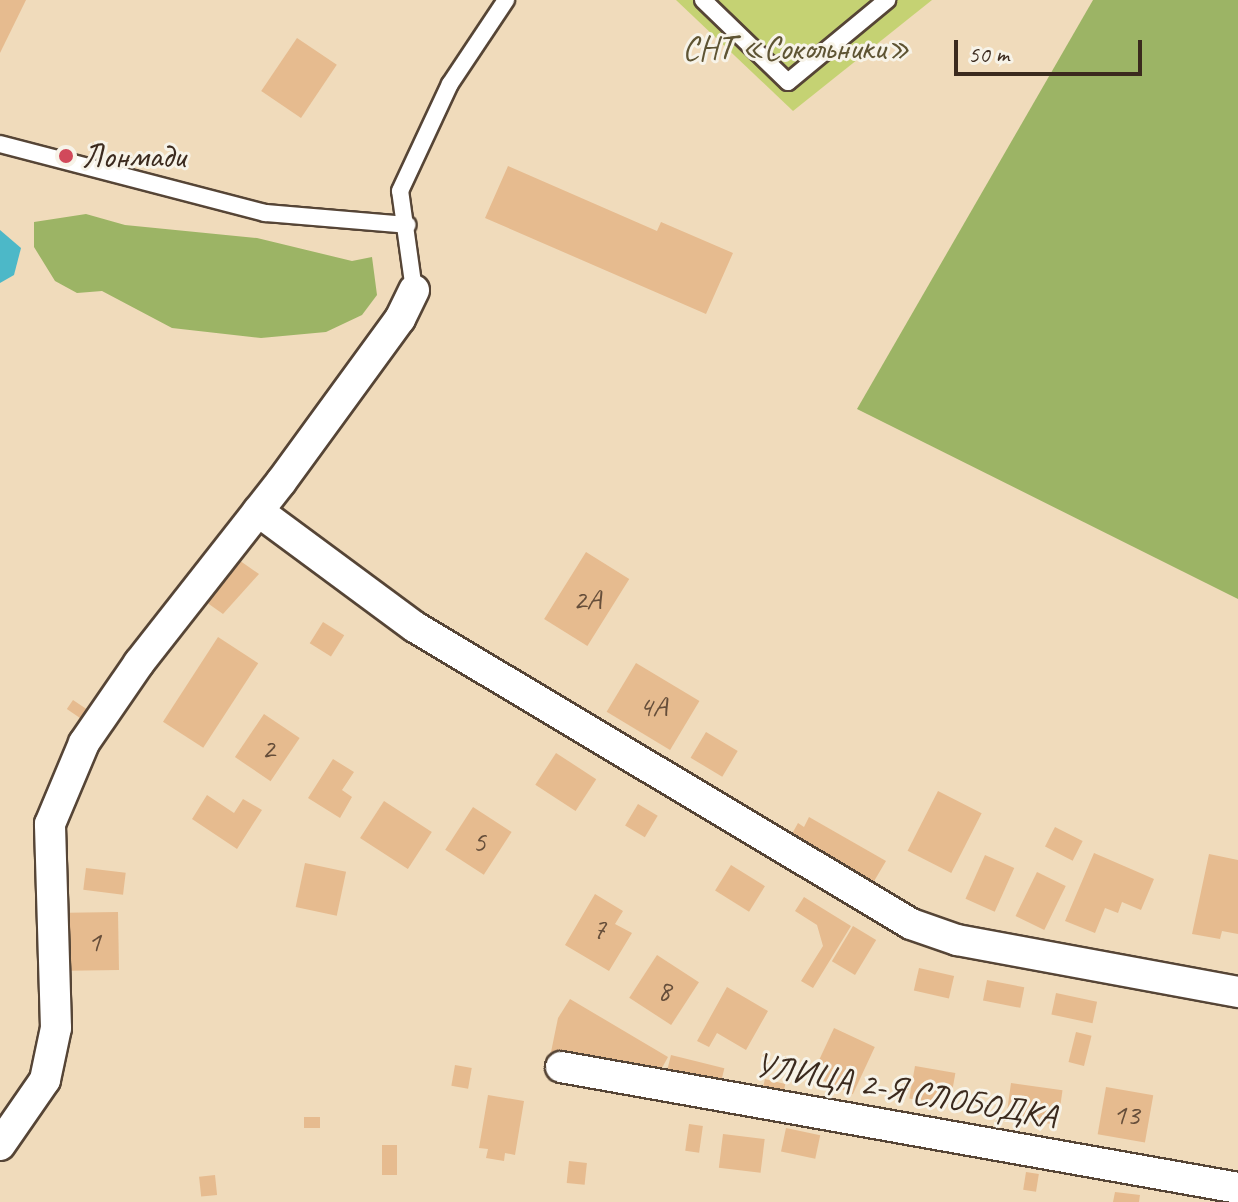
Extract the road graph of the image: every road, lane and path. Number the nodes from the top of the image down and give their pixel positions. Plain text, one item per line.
1 (506, 0) edge
2 (703, 0) edge
3 (887, 0) edge
4 (0, 144) edge
5 (407, 225) junction
6 (414, 290) joint
7 (258, 511) junction
8 (1238, 992) edge
9 (561, 1067) dead end
10 (0, 1145) edge
11 (1238, 1188) edge

1 - 5 lane
2 - 3 lane
4 - 5 lane
5 - 6 lane
6 - 7 street
7 - 8 street
7 - 10 street
9 - 11 street, УЛИЦА 2-Я СЛОБОДКА

